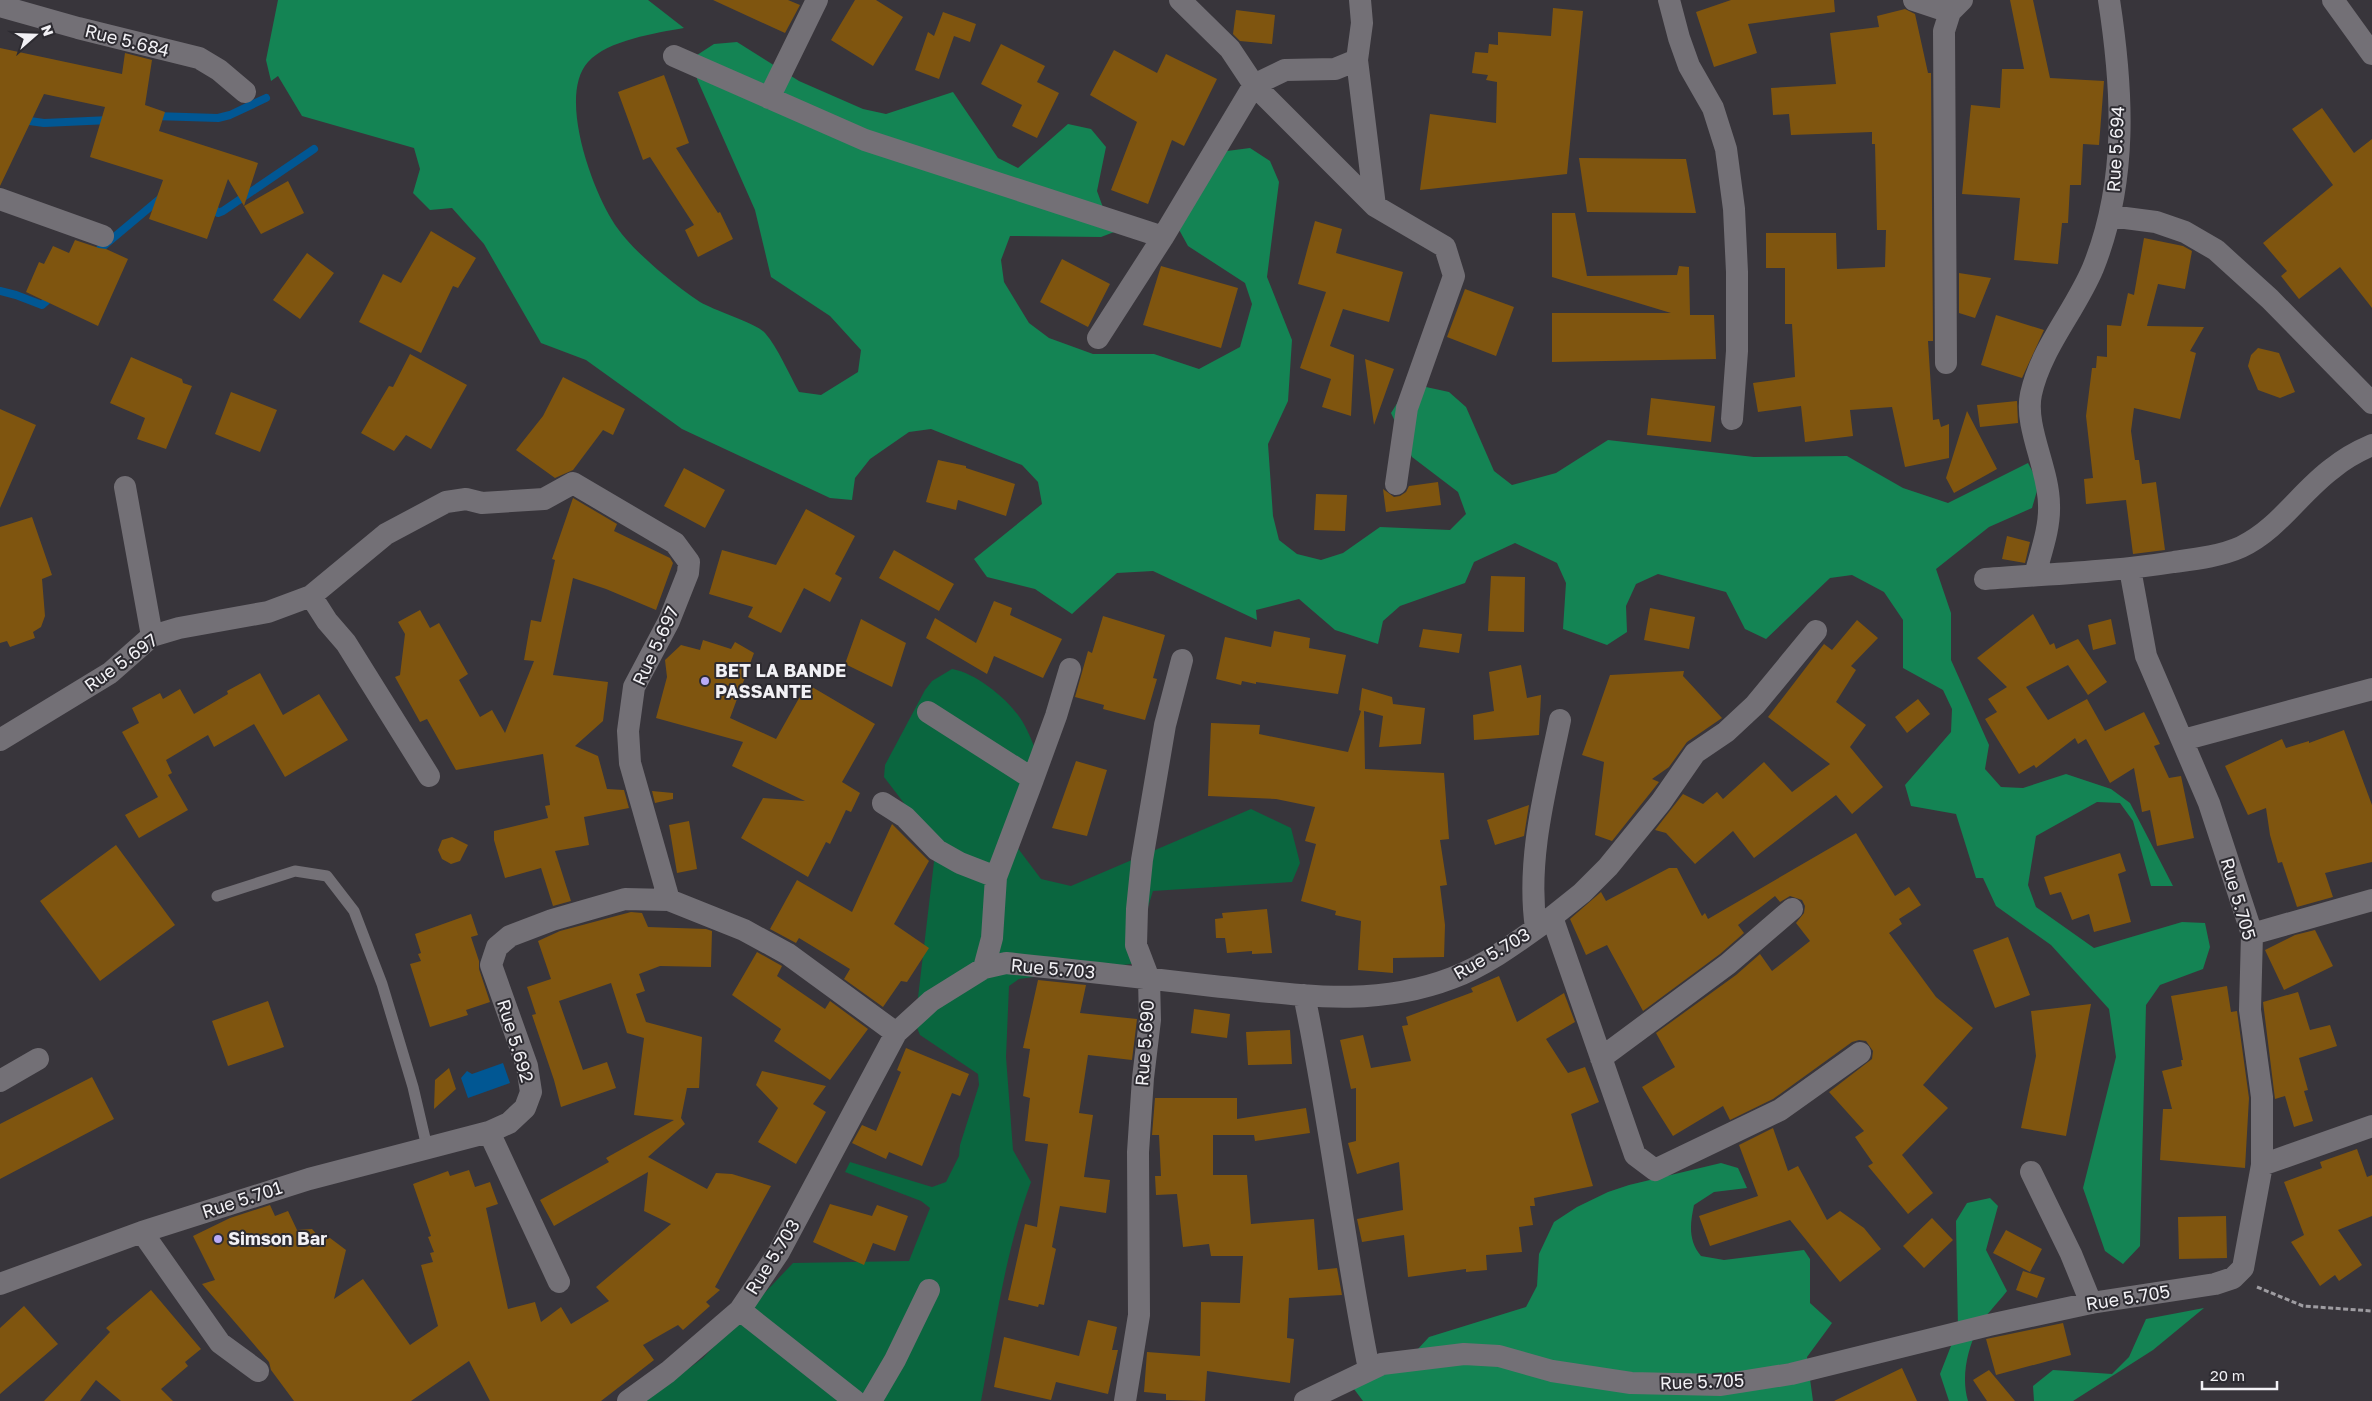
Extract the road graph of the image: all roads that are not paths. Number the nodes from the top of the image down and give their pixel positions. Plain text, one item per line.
1 (817, 0) edge
2 (1180, 0) edge
3 (1360, 0) edge
4 (1669, 0) edge
5 (1914, 0) edge
6 (2109, 0) edge
7 (2333, 0) edge
8 (0, 6) edge
9 (1956, 6) edge
10 (2372, 54) edge
11 (674, 56) dead end
12 (1357, 60) junction
13 (1254, 85) junction
14 (245, 92) dead end
15 (769, 98) junction
16 (0, 199) edge
17 (1375, 206) junction
18 (2110, 216) junction
19 (103, 236) dead end
20 (1163, 237) junction
21 (1098, 338) dead end
22 (1946, 364) dead end
23 (2372, 403) edge
24 (1732, 419) dead end
25 (2372, 445) edge
26 (1396, 484) dead end
27 (125, 488) dead end
28 (2130, 569) junction
29 (2035, 575) junction
30 (1985, 579) dead end
31 (311, 596) junction
32 (1816, 631) dead end
33 (152, 636) junction
34 (1182, 660) dead end
35 (1070, 670) dead end
36 (2372, 689) edge
37 (928, 712) dead end
38 (1560, 720) dead end
39 (0, 740) edge
40 (2183, 740) junction
41 (429, 776) dead end
42 (1033, 778) junction
43 (883, 803) dead end
44 (996, 877) junction
45 (217, 896) dead end
46 (669, 900) junction
47 (2372, 900) edge
48 (1792, 909) dead end
49 (1544, 923) junction
50 (2252, 934) junction
51 (984, 968) junction
52 (1148, 979) junction
53 (1304, 995) junction
54 (896, 1033) junction
55 (1860, 1053) dead end
56 (1601, 1058) junction
57 (38, 1059) dead end
58 (0, 1081) edge
59 (2372, 1126) edge
60 (489, 1132) junction
61 (427, 1147) junction
62 (2262, 1165) junction
63 (2031, 1172) dead end
64 (142, 1232) junction
65 (559, 1282) dead end
66 (0, 1284) edge
67 (929, 1290) dead end
68 (2092, 1303) junction
69 (740, 1310) junction
70 (1369, 1369) junction
71 (258, 1371) dead end
72 (628, 1401) edge
73 (855, 1401) edge
74 (871, 1401) edge
75 (1124, 1401) edge
76 (1306, 1401) edge

1 - 15 street
2 - 13 street
3 - 12 street
4 - 24 street
5 - 9 street
6 - 18 street, Rue 5.694
7 - 10 street
8 - 14 street, Rue 5.684
9 - 22 street
11 - 15 street
12 - 13 street
12 - 17 street
13 - 17 street
13 - 20 street
15 - 20 street
16 - 19 street
17 - 26 street
18 - 23 street
18 - 29 street, Rue 5.694
20 - 21 street
25 - 28 street
27 - 33 street
28 - 29 street
28 - 40 street, Rue 5.705
29 - 30 street
31 - 33 street, Rue 5.697
31 - 41 street
31 - 46 street, Rue 5.697
32 - 49 street, Rue 5.703
33 - 39 street, Rue 5.697
34 - 52 street, Rue 5.690
35 - 42 street
36 - 40 street
37 - 42 street
38 - 49 street
40 - 50 street, Rue 5.705
42 - 44 street
43 - 44 street
44 - 51 street
45 - 61 lane
46 - 54 street
46 - 60 street, Rue 5.692
47 - 50 street
48 - 56 street
49 - 53 street, Rue 5.703
49 - 56 street, Rue 5.703
50 - 62 street, Rue 5.705
51 - 52 street, Rue 5.703
51 - 54 street, Rue 5.703
52 - 53 street, Rue 5.703
52 - 75 street, Rue 5.690
53 - 70 street
54 - 69 street, Rue 5.703
55 - 56 street, Rue 5.703
57 - 58 street
59 - 62 street
60 - 61 street, Rue 5.701
60 - 65 street
61 - 64 street, Rue 5.701
62 - 68 street, Rue 5.705
63 - 68 street
64 - 66 street, Rue 5.701
64 - 71 street
67 - 74 street
68 - 70 street, Rue 5.705
69 - 72 street, Rue 5.703
69 - 73 street
70 - 76 street, Rue 5.705

